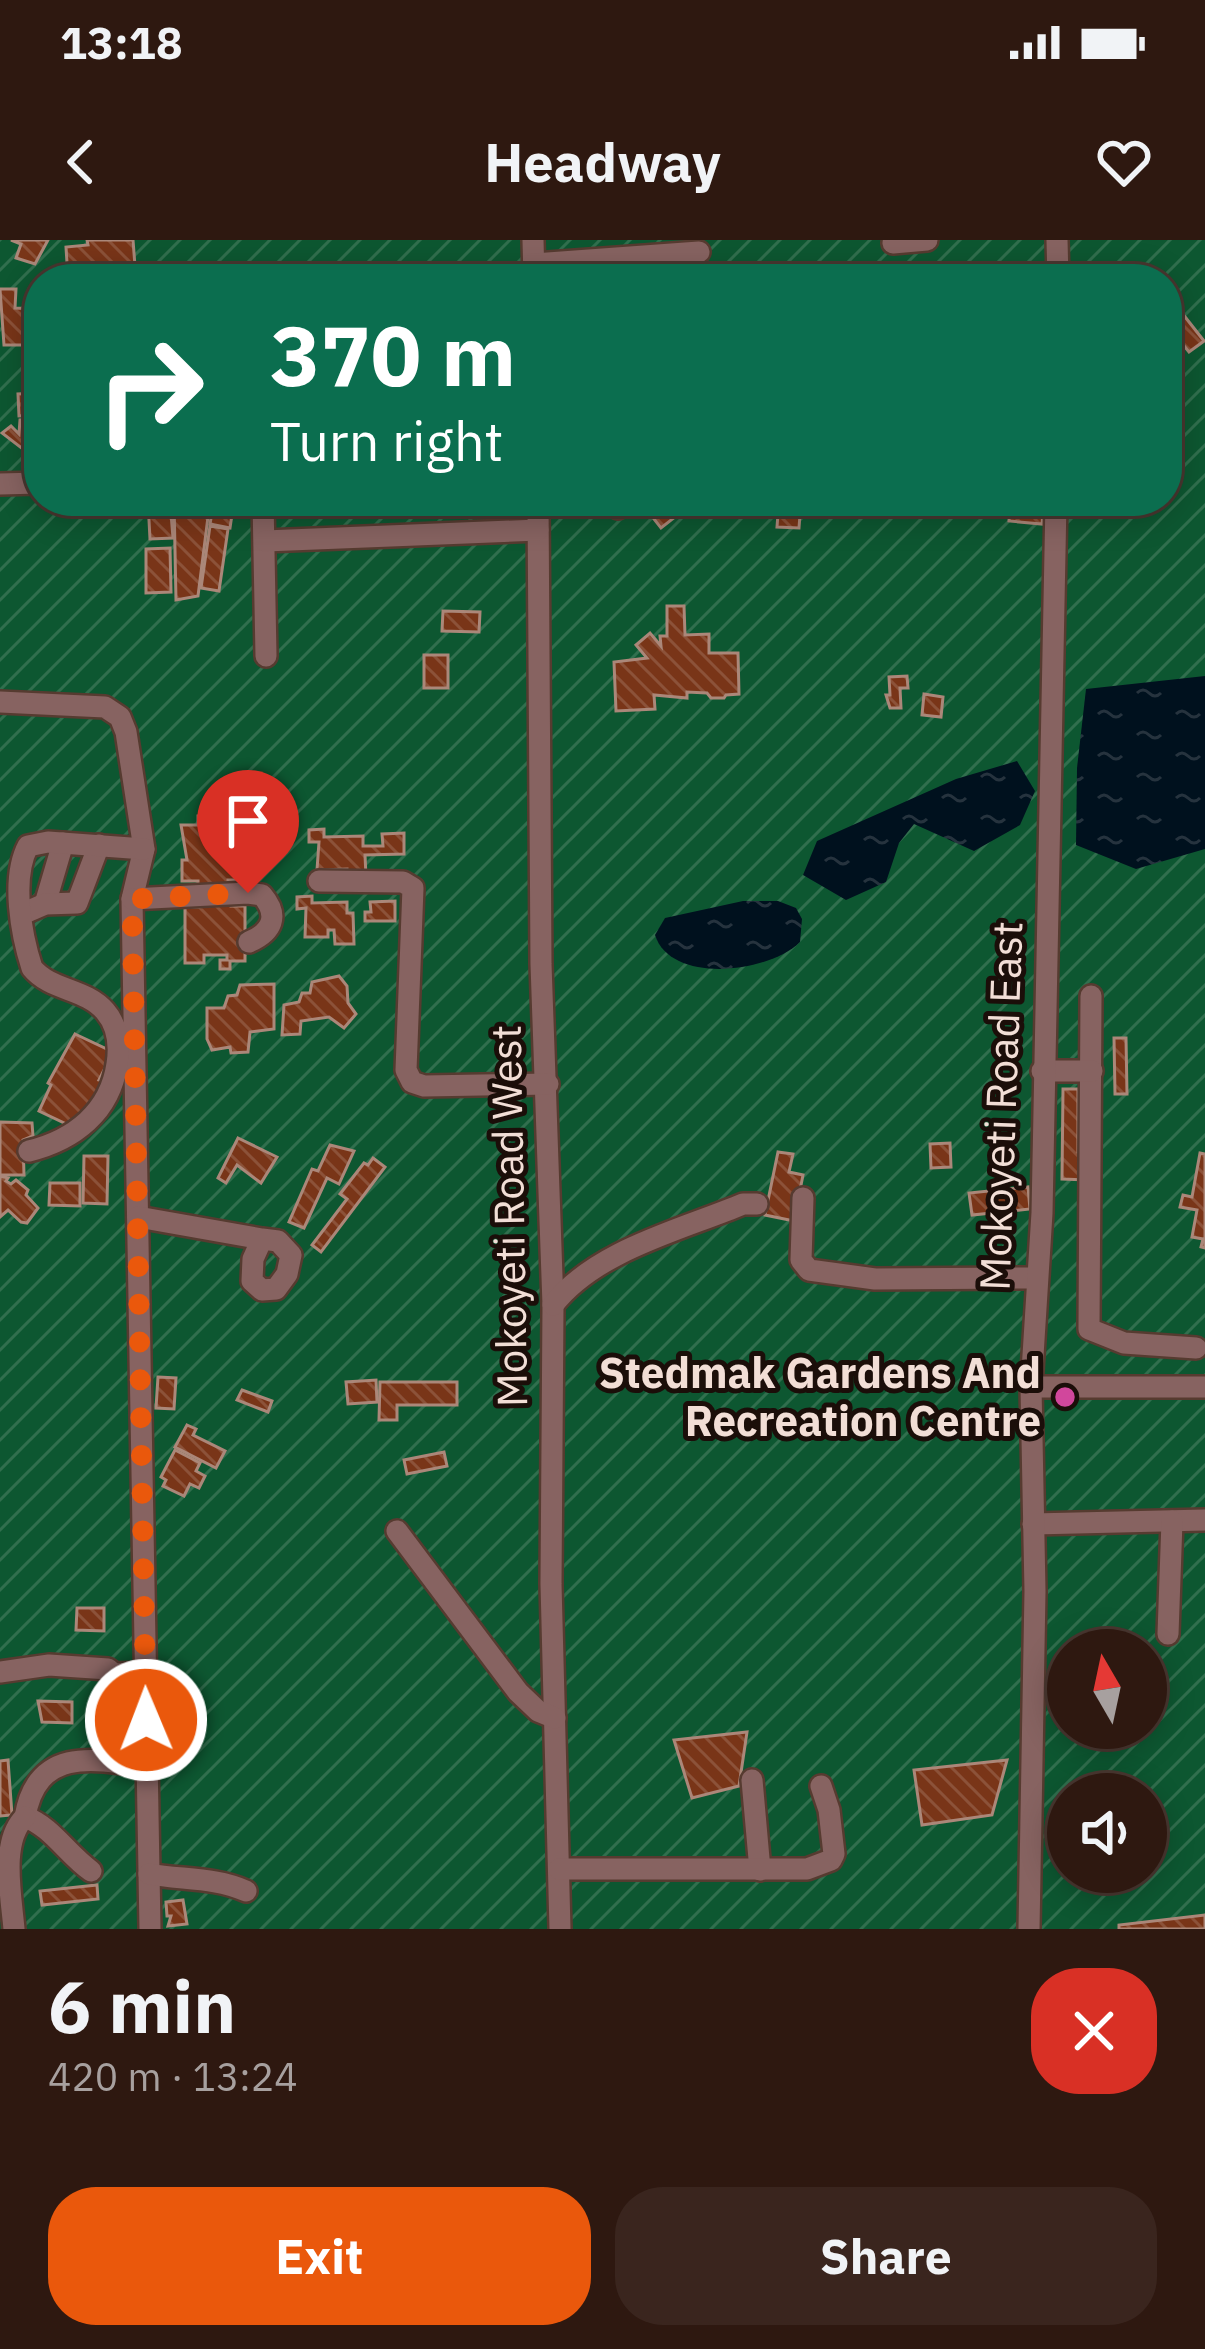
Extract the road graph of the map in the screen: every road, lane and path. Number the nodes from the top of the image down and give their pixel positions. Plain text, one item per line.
1 (927, 240) edge
2 (893, 243) dead end
3 (699, 252) dead end
4 (600, 264) edge
5 (263, 516) edge
6 (538, 516) edge
7 (1056, 516) edge
8 (538, 530) junction
9 (265, 541) junction
10 (266, 656) dead end
11 (0, 702) edge
12 (63, 843) junction
13 (99, 845) junction
14 (144, 849) junction
15 (319, 881) dead end
16 (132, 899) junction
17 (45, 904) junction
18 (22, 914) junction
19 (249, 942) dead end
20 (1091, 996) dead end
21 (1042, 1071) junction
22 (1092, 1071) junction
23 (548, 1084) junction
24 (28, 1151) dead end
25 (803, 1198) dead end
26 (757, 1204) dead end
27 (138, 1217) junction
28 (262, 1239) dead end
29 (1035, 1278) junction
30 (553, 1305) junction
31 (1196, 1348) dead end
32 (1030, 1387) junction
33 (1205, 1387) edge
34 (1205, 1520) edge
35 (1172, 1521) junction
36 (1034, 1524) junction
37 (397, 1532) dead end
38 (1168, 1634) dead end
39 (0, 1672) edge
40 (146, 1673) junction
41 (555, 1718) junction
42 (147, 1767) junction
43 (752, 1780) dead end
44 (821, 1786) dead end
45 (26, 1817) junction
46 (560, 1869) junction
47 (91, 1870) dead end
48 (760, 1870) junction
49 (149, 1874) junction
50 (246, 1891) dead end
51 (14, 1929) edge
52 (151, 1929) edge
53 (560, 1929) edge
54 (1028, 1929) edge

1 - 2 street
3 - 4 street
5 - 9 street
6 - 8 street, Mokoyeti Road West
7 - 21 street, Mokoyeti Road East
8 - 9 street
8 - 23 street, Mokoyeti Road West
9 - 10 street
11 - 14 street
12 - 13 street
12 - 17 street
12 - 18 street
13 - 14 street
13 - 17 street
14 - 16 street
15 - 23 street
16 - 19 street
16 - 27 street
17 - 18 street
18 - 24 street
20 - 22 street
21 - 22 street
21 - 29 street, Mokoyeti Road East
22 - 31 street
23 - 30 street, Mokoyeti Road West
25 - 29 street
26 - 30 street
27 - 28 street
27 - 40 street
29 - 32 street, Mokoyeti Road East
30 - 41 street, Mokoyeti Road West
32 - 33 street
32 - 36 street, Mokoyeti Road East
34 - 35 street
35 - 36 street
35 - 38 street
36 - 54 street, Mokoyeti Road East
37 - 41 street
39 - 40 street
40 - 42 street
41 - 46 street, Mokoyeti Road West
42 - 45 street
42 - 49 street
43 - 48 street
44 - 48 street
45 - 47 street
45 - 51 street
46 - 48 street
46 - 53 street, Mokoyeti Road West
49 - 50 street
49 - 52 street

